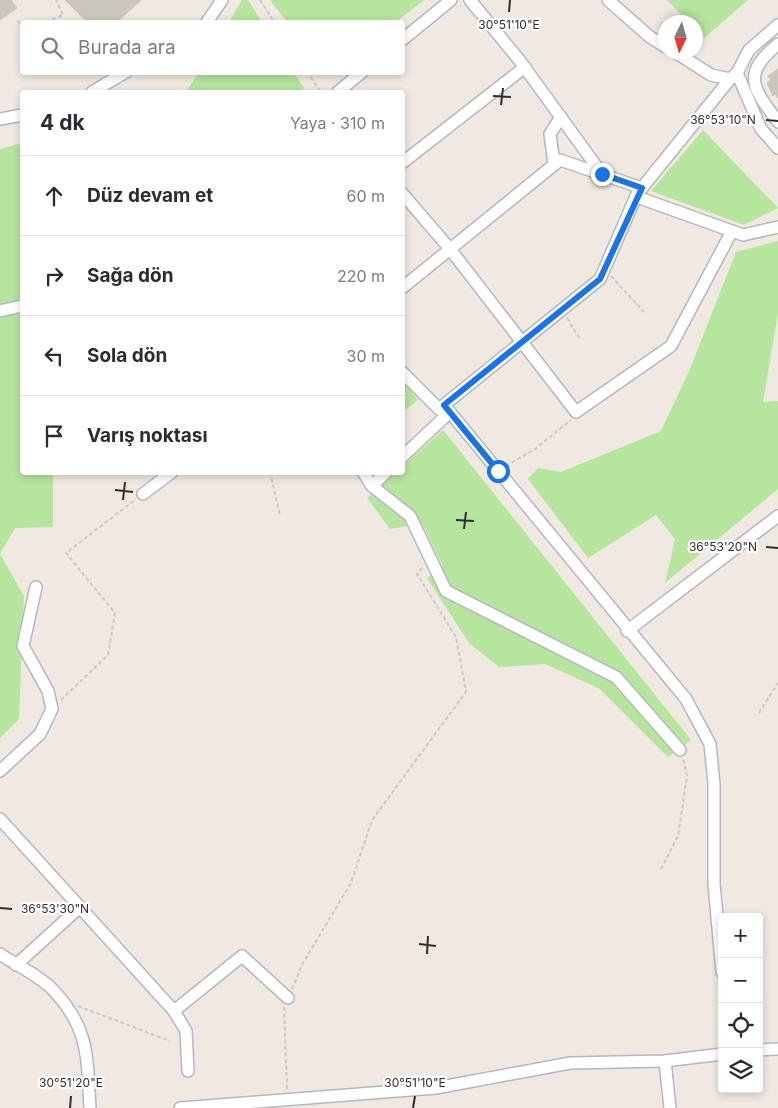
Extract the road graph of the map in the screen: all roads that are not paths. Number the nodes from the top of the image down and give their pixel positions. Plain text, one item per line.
1 (222, 0) edge
2 (451, 0) edge
3 (470, 0) edge
4 (608, 0) edge
5 (208, 20) edge
6 (778, 24) edge
7 (405, 38) edge
8 (658, 41) edge
9 (778, 44) edge
10 (688, 60) edge
11 (525, 67) junction
12 (121, 75) edge
13 (358, 75) edge
14 (734, 76) junction
15 (95, 90) edge
16 (340, 90) edge
17 (20, 115) edge
18 (561, 117) junction
19 (0, 119) edge
20 (777, 119) edge
21 (778, 148) edge
22 (405, 161) edge
23 (554, 164) junction
24 (602, 174) junction
25 (639, 193) junction
26 (405, 196) edge
27 (778, 227) edge
28 (732, 232) junction
29 (450, 250) junction
30 (405, 286) edge
31 (20, 307) edge
32 (0, 312) edge
33 (522, 342) junction
34 (405, 375) edge
35 (447, 409) junction
36 (405, 454) edge
37 (168, 475) edge
38 (365, 475) edge
39 (383, 475) edge
40 (372, 486) junction
41 (144, 494) road end
42 (778, 516) edge
43 (36, 587) dead end
44 (628, 630) junction
45 (680, 750) road end
46 (0, 771) edge
47 (0, 819) edge
48 (80, 907) junction
49 (0, 954) edge
50 (721, 958) edge
51 (16, 965) junction
52 (288, 998) road end
53 (174, 1011) junction
54 (763, 1050) edge
55 (778, 1050) edge
56 (718, 1054) edge
57 (665, 1061) junction
58 (188, 1071) dead end
59 (90, 1108) edge
60 (180, 1108) edge
61 (670, 1108) edge

1 - 5 street
2 - 7 street
3 - 11 street
4 - 8 street
6 - 14 street
9 - 20 street
10 - 14 street
11 - 18 street
11 - 22 street
12 - 15 street
13 - 16 street
14 - 21 street
14 - 25 street
17 - 19 street
18 - 23 street
18 - 24 street
23 - 24 street
23 - 29 street
24 - 25 street
25 - 28 street
25 - 33 street
26 - 29 street
27 - 28 street
28 - 33 street
29 - 30 street
29 - 33 street
31 - 32 street
33 - 35 street
34 - 35 street
35 - 36 street
35 - 44 street
37 - 41 street
38 - 40 street
39 - 40 street
40 - 45 street
42 - 44 street
43 - 46 street
44 - 50 street
47 - 48 street
48 - 51 street
48 - 53 street
49 - 51 street
51 - 59 street
52 - 53 street
53 - 58 street
54 - 55 street
56 - 57 street
57 - 60 street
57 - 61 street

